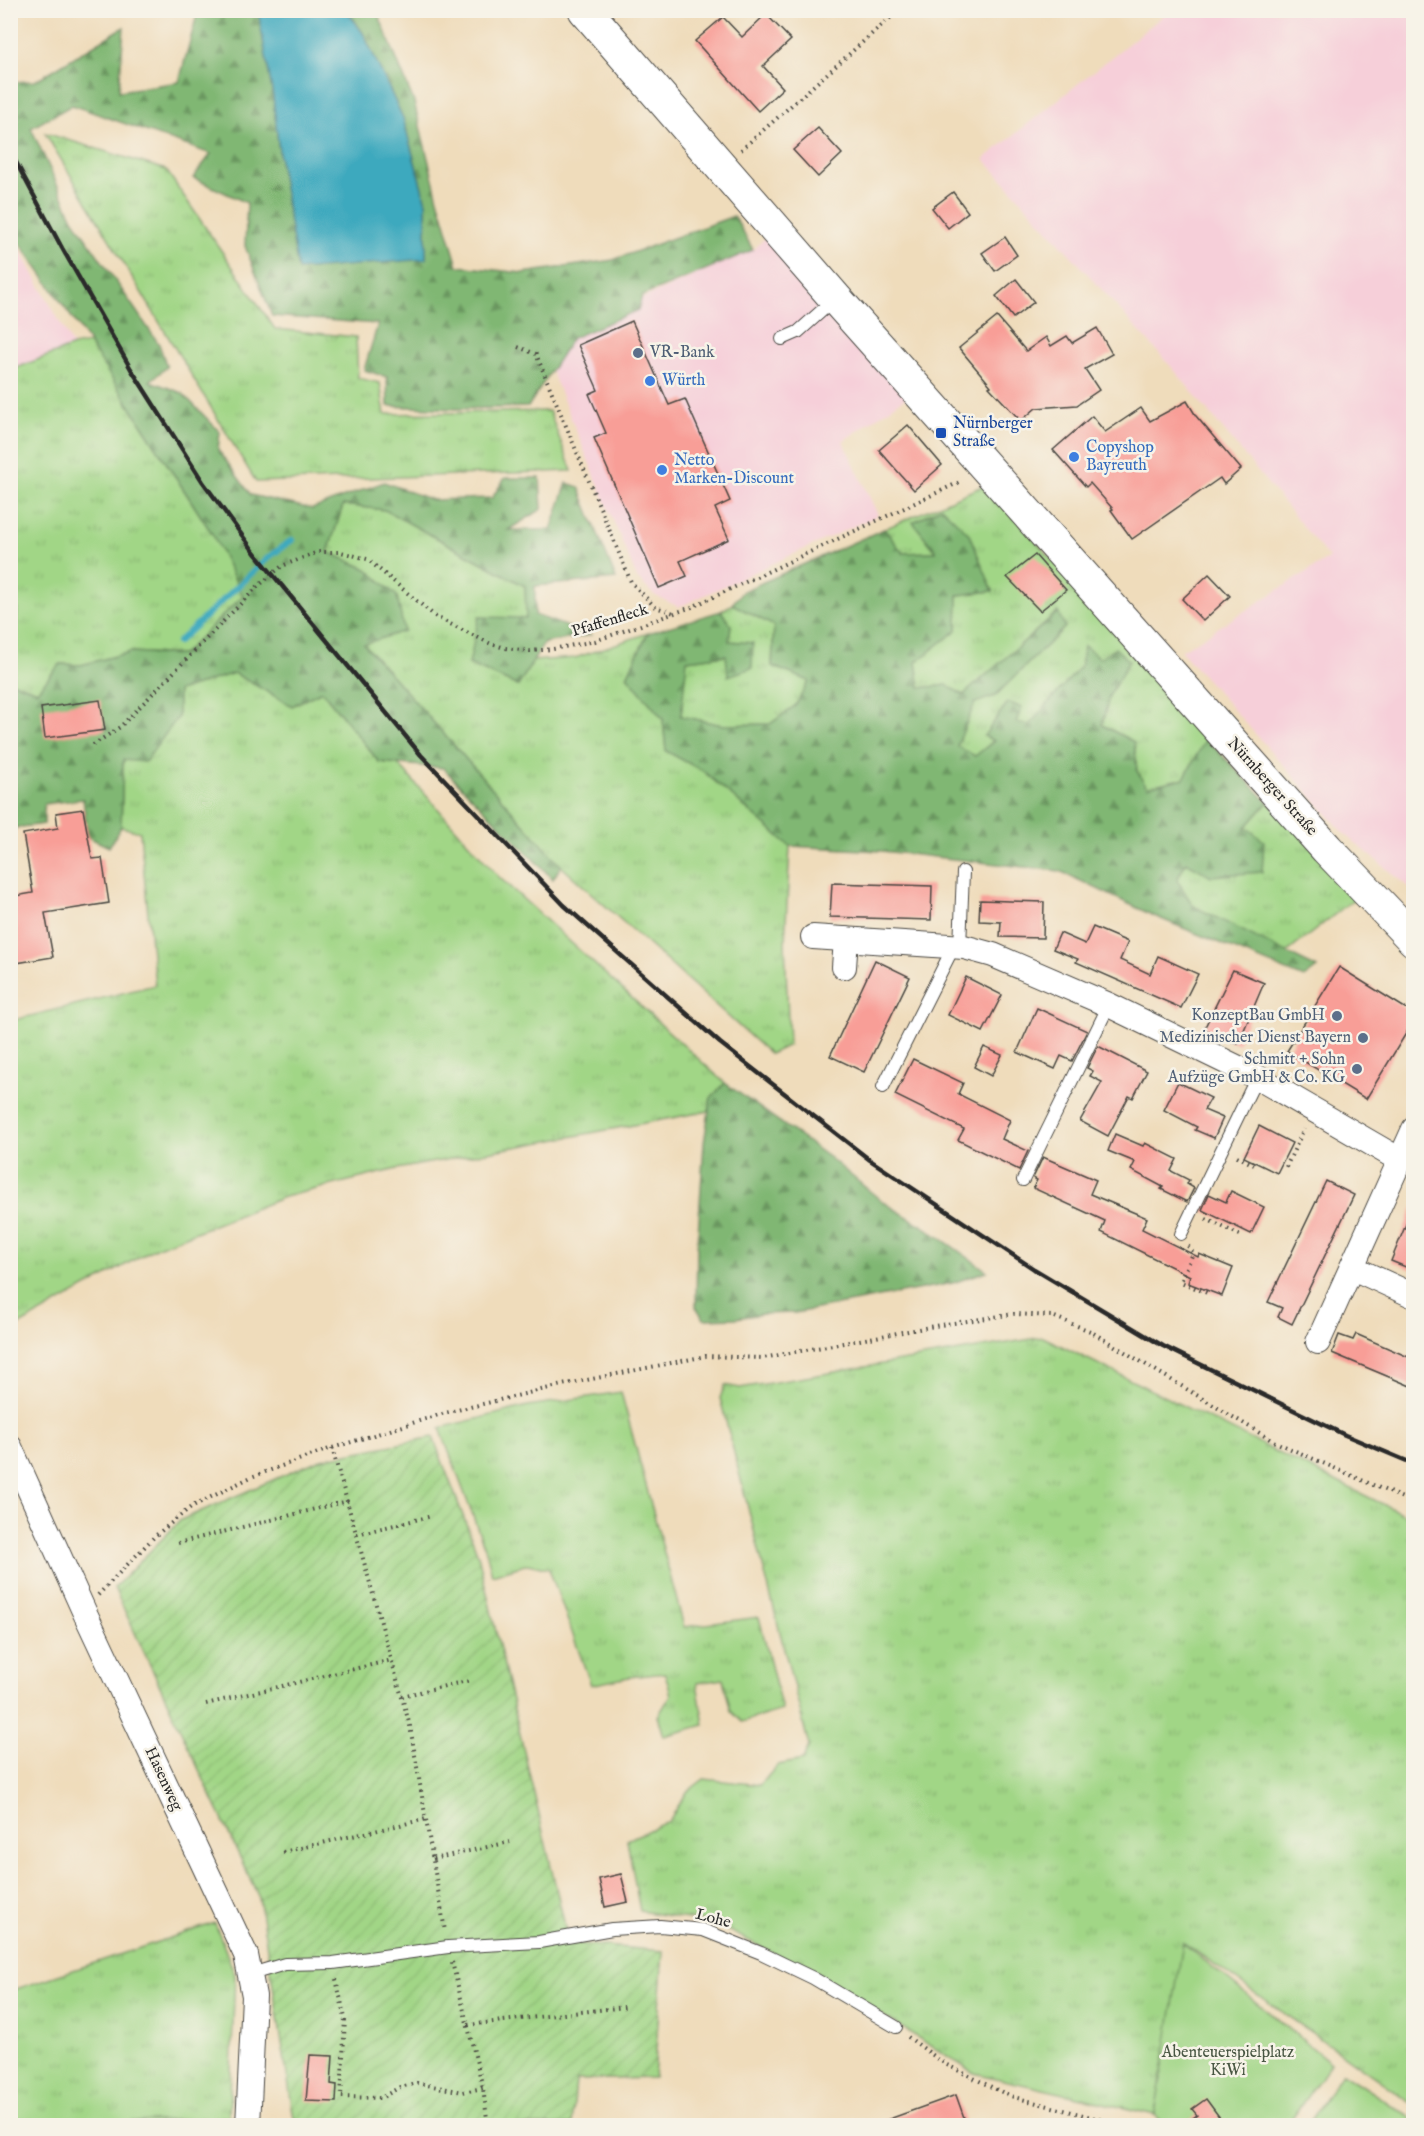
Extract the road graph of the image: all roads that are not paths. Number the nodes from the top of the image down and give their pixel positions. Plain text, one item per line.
1 (585, 10) edge
2 (836, 299) junction
3 (782, 339) dead end
4 (963, 873) dead end
5 (813, 937) dead end
6 (846, 939) junction
7 (1413, 940) edge
8 (957, 947) junction
9 (844, 967) dead end
10 (1109, 1005) junction
11 (1257, 1077) junction
12 (883, 1087) dead end
13 (1413, 1129) edge
14 (1400, 1160) junction
15 (1023, 1179) dead end
16 (1181, 1234) road end
17 (1353, 1268) junction
18 (1413, 1296) edge
19 (1318, 1342) dead end
20 (10, 1447) edge
21 (251, 1974) junction
22 (896, 2027) road end
23 (248, 2126) edge

1 - 2 main road, Nürnberger Straße
2 - 3 lane
2 - 7 main road, Nürnberger Straße
4 - 8 lane
5 - 6 street
6 - 8 street
6 - 9 street
8 - 10 street
8 - 12 lane
10 - 11 street
10 - 15 lane
11 - 14 street
11 - 16 lane
13 - 14 street
14 - 17 street
17 - 18 street
17 - 19 street
20 - 21 street, Hasenweg
21 - 22 lane, Lohe
21 - 23 street, Hasenweg

